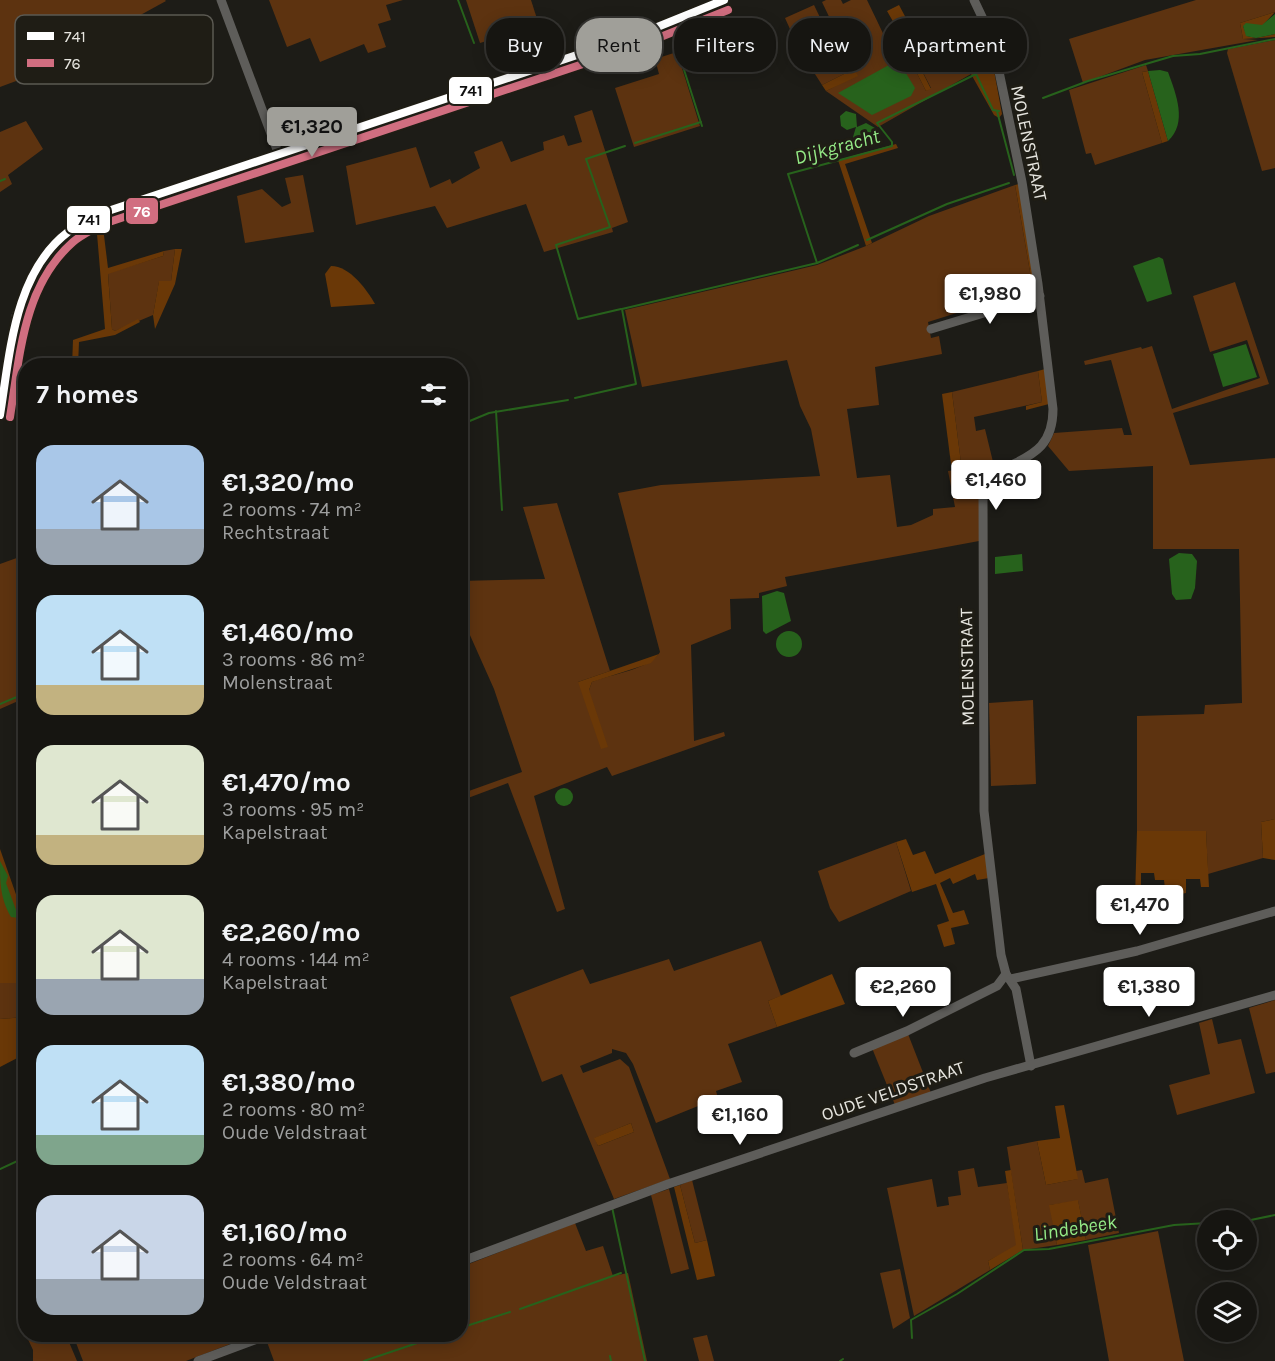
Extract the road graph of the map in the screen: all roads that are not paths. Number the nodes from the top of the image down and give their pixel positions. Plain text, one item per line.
1 (221, 0) edge
2 (724, 0) edge
3 (974, 0) edge
4 (279, 155) junction
5 (1040, 296) junction
6 (931, 329) dead end
7 (0, 415) edge
8 (1275, 911) edge
9 (1008, 977) junction
10 (1275, 995) edge
11 (854, 1053) dead end
12 (1031, 1066) junction
13 (468, 1259) edge
14 (249, 1342) edge
15 (198, 1361) edge

1 - 4 street
2 - 4 street
3 - 5 street, MOLENSTRAAT
4 - 7 street
5 - 6 street
5 - 9 street, MOLENSTRAAT
8 - 9 street
9 - 11 street
9 - 12 street, MOLENSTRAAT
10 - 12 street, OUDE VELDSTRAAT
12 - 13 street, OUDE VELDSTRAAT
14 - 15 street

